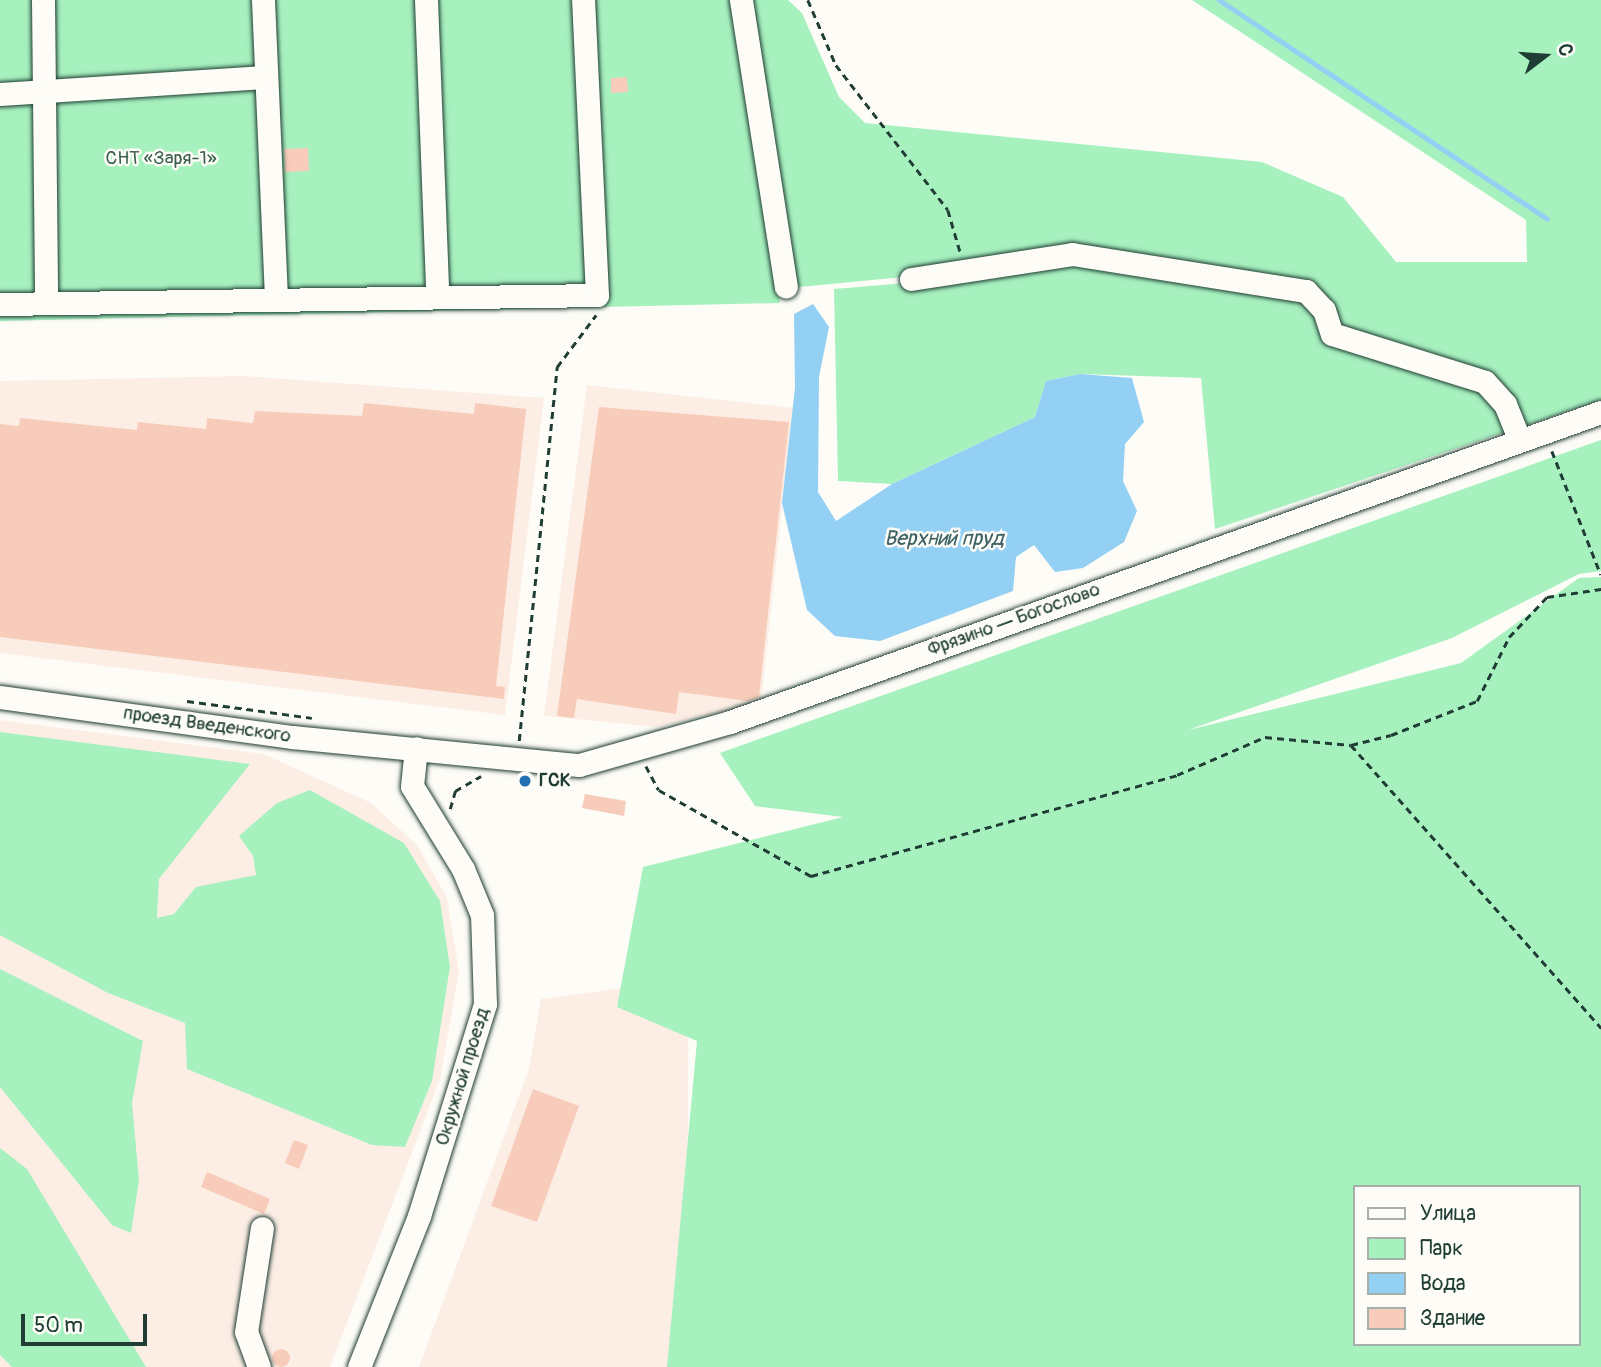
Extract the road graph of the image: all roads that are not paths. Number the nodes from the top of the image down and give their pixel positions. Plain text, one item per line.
1 (43, 0) edge
2 (263, 0) edge
3 (426, 0) edge
4 (583, 0) edge
5 (741, 0) edge
6 (264, 77) junction
7 (44, 93) junction
8 (0, 94) edge
9 (911, 279) dead end
10 (786, 286) dead end
11 (437, 293) junction
12 (276, 298) junction
13 (46, 302) junction
14 (0, 304) edge
15 (1601, 412) edge
16 (1519, 439) junction
17 (0, 697) edge
18 (416, 748) junction
19 (261, 1227) dead end
20 (259, 1367) edge
21 (359, 1367) edge

1 - 7 street
2 - 6 street
3 - 11 street
4 - 11 street
5 - 10 street
6 - 7 street
6 - 12 street
7 - 8 street
7 - 13 street
9 - 16 street
11 - 12 street
12 - 13 street
13 - 14 street
15 - 16 street, Фрязино — Богослово
16 - 18 street, Фрязино — Богослово
17 - 18 street, проезд Введенского
18 - 21 street, Окружной проезд
19 - 20 street

